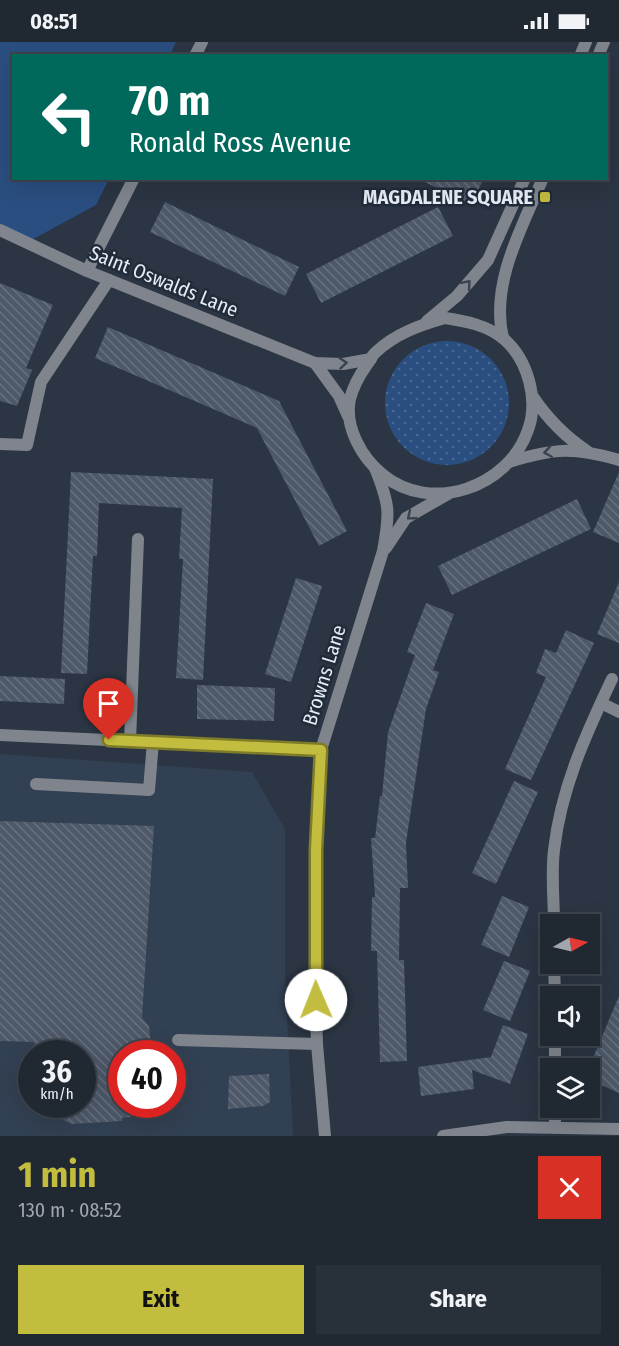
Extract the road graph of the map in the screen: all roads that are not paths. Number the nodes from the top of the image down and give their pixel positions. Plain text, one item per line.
1 (133, 180) edge
2 (524, 180) edge
3 (542, 180) edge
4 (0, 230) edge
5 (87, 271) junction
6 (109, 280) junction
7 (424, 324) junction
8 (503, 338) junction
9 (371, 359) junction
10 (315, 363) junction
11 (533, 397) junction
12 (351, 423) junction
13 (0, 444) edge
14 (589, 452) junction
15 (619, 460) edge
16 (508, 462) junction
17 (375, 468) junction
18 (450, 494) junction
19 (138, 539) dead end
20 (383, 551) junction
21 (612, 679) dead end
22 (601, 703) junction
23 (619, 712) edge
24 (0, 735) edge
25 (130, 741) junction
26 (153, 742) junction
27 (321, 750) junction
28 (36, 784) dead end
29 (554, 914) edge
30 (186, 1040) edge
31 (317, 1044) junction
32 (555, 1118) edge
33 (555, 1127) junction
34 (619, 1129) edge
35 (325, 1136) edge
36 (443, 1136) edge

1 - 5 street
7 -> 2 street
3 - 8 street
4 - 5 street, Saint Oswalds Lane
5 - 6 street, Saint Oswalds Lane
6 - 10 street, Saint Oswalds Lane
6 - 13 street
7 - 8 street
7 - 9 street
8 - 11 street
10 -> 9 street, Saint Oswalds Lane
9 - 12 street
10 - 12 street
11 - 14 street
11 - 16 street
12 - 17 street
14 - 15 street
14 -> 16 street
16 - 18 street
17 - 18 street
17 - 20 street, Browns Lane
18 -> 20 street, Browns Lane
19 - 25 street
20 - 27 street, Browns Lane
21 - 22 street
22 - 23 street
22 - 29 street
24 - 25 street
25 - 26 street
26 - 27 street
26 - 28 street
27 - 31 street, Browns Lane
30 - 31 street
31 - 35 street, Browns Lane
32 - 33 street
33 - 34 street
33 - 36 street

